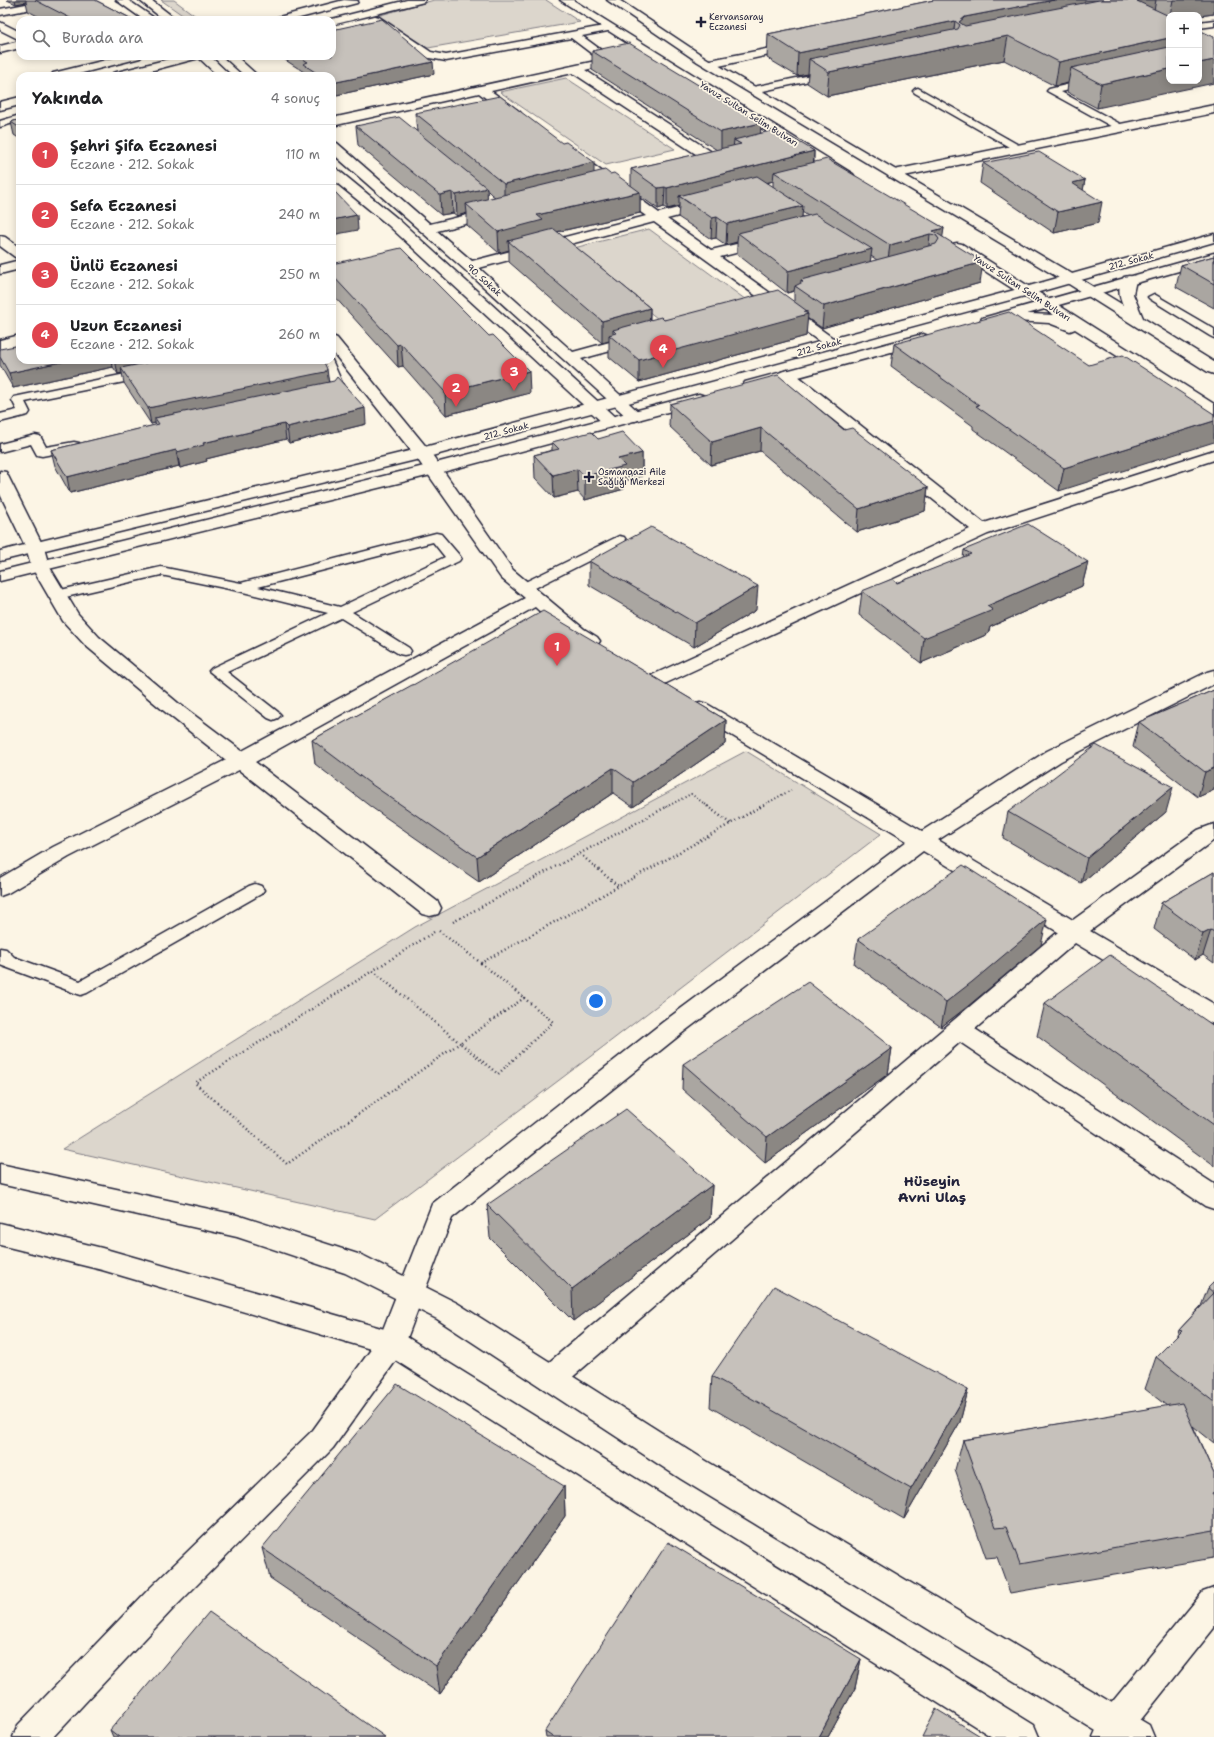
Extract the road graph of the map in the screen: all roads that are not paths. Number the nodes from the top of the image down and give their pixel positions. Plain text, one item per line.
1 (4, 0) edge
2 (64, 0) edge
3 (121, 0) edge
4 (144, 0) edge
5 (358, 0) edge
6 (420, 0) edge
7 (565, 0) edge
8 (612, 0) edge
9 (16, 9) junction
10 (0, 12) edge
11 (145, 16) edge
12 (166, 16) edge
13 (295, 16) edge
14 (375, 19) joint
15 (336, 21) edge
16 (1214, 23) edge
17 (0, 25) edge
18 (1202, 25) edge
19 (336, 28) edge
20 (609, 28) junction
21 (573, 34) junction
22 (16, 35) edge
23 (811, 44) edge
24 (16, 45) edge
25 (0, 50) edge
26 (120, 60) edge
27 (179, 60) edge
28 (207, 60) edge
29 (234, 60) edge
30 (710, 64) junction
31 (575, 69) junction
32 (73, 72) edge
33 (133, 72) edge
34 (221, 72) edge
35 (247, 72) edge
36 (837, 72) edge
37 (1099, 80) edge
38 (482, 89) junction
39 (753, 90) junction
40 (918, 91) dead end
41 (16, 102) edge
42 (0, 106) edge
43 (1214, 108) edge
44 (381, 112) junction
45 (16, 119) edge
46 (336, 121) edge
47 (393, 122) edge
48 (526, 122) edge
49 (0, 124) edge
50 (1121, 128) junction
51 (792, 140) junction
52 (770, 146) edge
53 (562, 148) edge
54 (336, 149) edge
55 (1019, 149) junction
56 (727, 156) edge
57 (713, 160) junction
58 (351, 162) junction
59 (698, 163) edge
60 (336, 167) edge
61 (838, 170) junction
62 (824, 174) edge
63 (894, 174) junction
64 (625, 181) edge
65 (858, 183) edge
66 (610, 184) junction
67 (339, 185) edge
68 (596, 188) edge
69 (722, 200) edge
70 (490, 201) edge
71 (657, 217) junction
72 (427, 229) junction
73 (779, 238) edge
74 (1214, 238) edge
75 (0, 240) edge
76 (949, 241) edge
77 (420, 246) junction
78 (405, 250) edge
79 (16, 251) edge
80 (709, 255) junction
81 (1214, 257) edge
82 (16, 265) edge
83 (469, 266) junction
84 (0, 270) edge
85 (1069, 278) junction
86 (1129, 280) junction
87 (1027, 291) junction
88 (1090, 291) junction
89 (1154, 297) dead end
90 (789, 298) edge
91 (774, 302) junction
92 (1048, 305) junction
93 (759, 306) edge
94 (1002, 317) junction
95 (1136, 320) junction
96 (1214, 322) edge
97 (972, 326) edge
98 (1200, 326) junction
99 (941, 334) edge
100 (1214, 334) edge
101 (653, 335) edge
102 (1099, 337) junction
103 (16, 341) edge
104 (832, 344) junction
105 (0, 345) edge
106 (336, 346) edge
107 (570, 357) junction
108 (328, 364) edge
109 (1214, 368) edge
110 (156, 371) edge
111 (787, 375) junction
112 (738, 388) edge
113 (716, 394) edge
114 (308, 397) edge
115 (619, 401) junction
116 (595, 407) junction
117 (1214, 411) edge
118 (635, 416) junction
119 (0, 418) edge
120 (611, 422) junction
121 (89, 442) edge
122 (0, 448) edge
123 (1214, 455) edge
124 (428, 461) junction
125 (0, 476) edge
126 (982, 530) junction
127 (619, 540) dead end
128 (35, 548) junction
129 (0, 556) edge
130 (40, 566) junction
131 (0, 576) edge
132 (241, 587) junction
133 (531, 594) junction
134 (57, 595) junction
135 (342, 612) junction
136 (603, 649) edge
137 (404, 651) dead end
138 (1214, 676) edge
139 (273, 715) dead end
140 (240, 761) junction
141 (1214, 830) edge
142 (923, 840) junction
143 (0, 888) edge
144 (255, 890) dead end
145 (430, 908) dead end
146 (1074, 931) junction
147 (0, 954) edge
148 (1214, 1015) edge
149 (959, 1030) junction
150 (0, 1174) edge
151 (1214, 1198) edge
152 (0, 1234) edge
153 (410, 1292) junction
154 (392, 1343) junction
155 (551, 1378) junction
156 (1214, 1603) edge
157 (1121, 1733) edge
158 (30, 1737) edge
159 (1022, 1737) edge

1 - 9 street
2 - 9 street
3 - 11 street
4 - 12 street
5 - 13 street
6 - 15 street
7 - 20 street, Yavuz Sultan Selim Bulvarı
8 - 30 street
9 - 10 street
14 - 19 lane
14 - 21 street
16 - 18 street
17 - 22 street
20 - 21 street
20 - 51 street, Yavuz Sultan Selim Bulvarı
21 - 31 street
23 - 30 street
24 - 25 street
26 - 32 street
27 - 33 street
28 - 34 street
29 - 35 street
30 - 39 street
31 - 38 street
31 - 57 street
36 - 39 lane
37 - 50 lane
38 - 44 street
38 - 48 street
39 - 63 street
40 - 55 lane
41 - 42 street
43 - 50 street
44 - 46 street
44 - 47 street
45 - 49 lane
50 - 55 street
51 - 52 street
51 - 61 street, Yavuz Sultan Selim Bulvarı
53 - 66 street
54 - 58 street, 90. Sokak
55 - 63 street
56 - 57 street
57 - 59 street
58 - 60 street
58 - 72 street, 90. Sokak
61 - 62 street
61 - 65 street, Yavuz Sultan Selim Bulvarı
63 - 85 street
64 - 66 street
66 - 68 street
66 - 71 street
67 - 77 street, 90. Sokak
69 - 71 street
70 - 72 street
71 - 80 street
71 - 83 street
72 - 83 street, 90. Sokak
73 - 80 street
74 - 85 street, 212. Sokak
75 - 79 street
76 - 87 street, Yavuz Sultan Selim Bulvarı
77 - 78 street
77 - 116 street, 90. Sokak
80 - 91 street
81 - 86 street
82 - 84 street
83 - 107 street, 90. Sokak
85 - 87 street, 212. Sokak
85 - 88 street
86 - 88 street
86 - 95 street
87 - 92 street, Yavuz Sultan Selim Bulvarı
87 - 104 street, 212. Sokak
88 - 92 street
88 - 95 street
89 - 98 lane
90 - 91 street
91 - 93 street
91 - 104 street
92 - 94 street
92 - 102 street, Yavuz Sultan Selim Bulvarı
94 - 97 street
94 - 102 street
95 - 109 street
96 - 98 lane
98 - 100 lane
99 - 111 street
101 - 107 street
102 - 117 street, Yavuz Sultan Selim Bulvarı
103 - 105 street
104 - 115 street, 212. Sokak
106 - 124 street
107 - 115 street, 90. Sokak
108 - 114 lane
110 - 119 lane
111 - 112 street
111 - 126 street
113 - 118 street
115 - 116 street, 212. Sokak
115 - 118 street, 90. Sokak
116 - 120 street, 90. Sokak
116 - 124 street, 212. Sokak
118 - 120 street
120 - 124 street
121 - 122 lane
123 - 126 street
124 - 128 street
124 - 130 street
124 - 133 street
125 - 128 street
126 - 142 street
127 - 133 lane
128 - 129 street
128 - 130 street
130 - 131 street
130 - 134 street
132 - 134 lane
132 - 135 lane
132 - 135 lane
133 - 136 street
133 - 140 street
134 - 140 street
135 - 137 lane
135 - 139 lane
138 - 142 street
140 - 143 street
140 - 145 street
141 - 146 street
142 - 146 street
142 - 153 street
144 - 147 lane
146 - 148 street
146 - 149 street
149 - 151 street
149 - 155 street
150 - 153 street
152 - 154 street
153 - 154 street
153 - 155 street
154 - 158 street
154 - 159 street
155 - 157 street
156 - 157 street

